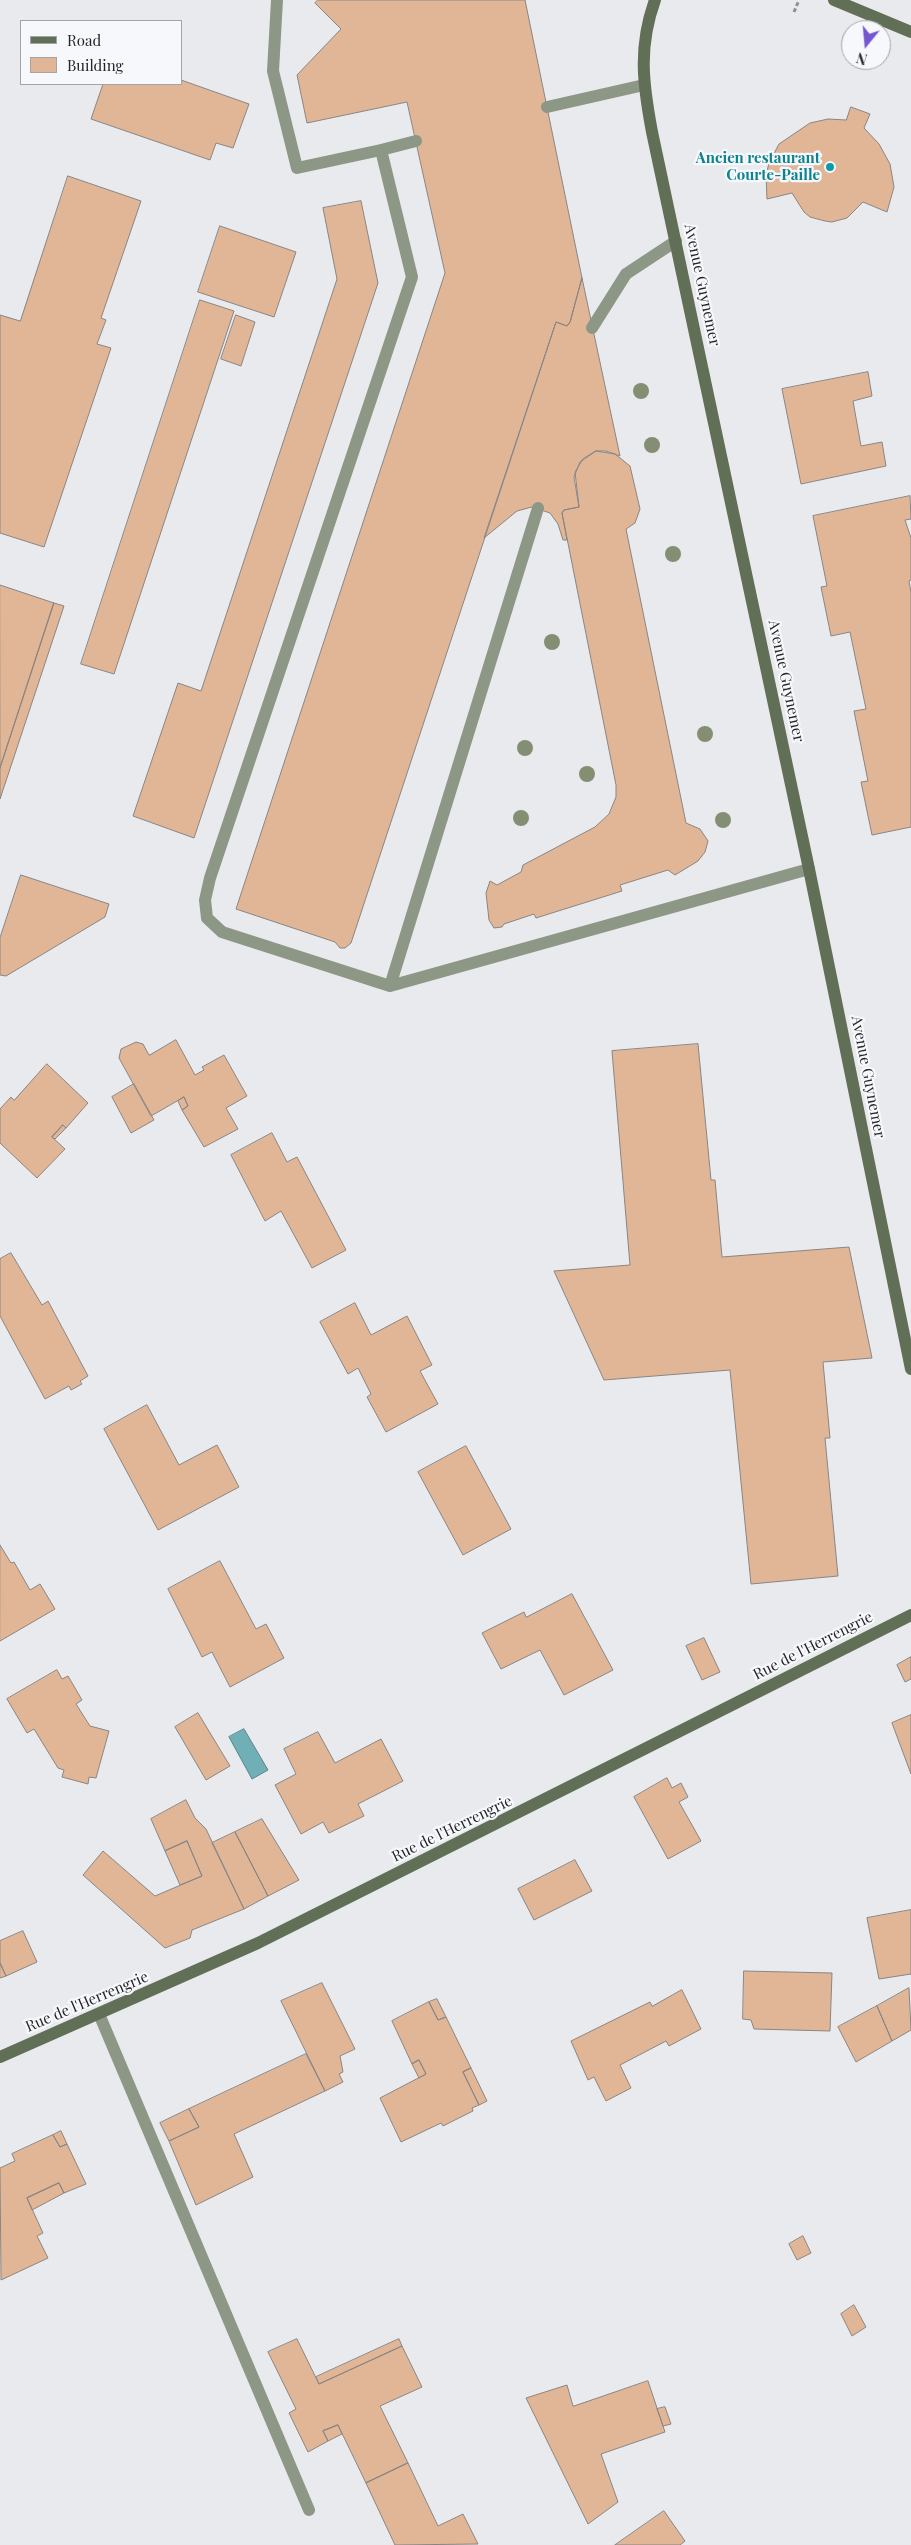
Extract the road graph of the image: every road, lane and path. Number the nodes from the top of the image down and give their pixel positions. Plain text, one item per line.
1 (277, 0) edge
2 (654, 0) edge
3 (799, 0) edge
4 (834, 0) edge
5 (794, 12) dead end
6 (911, 32) edge
7 (644, 85) junction
8 (547, 107) dead end
9 (416, 141) dead end
10 (381, 150) junction
11 (676, 241) junction
12 (592, 328) dead end
13 (538, 508) dead end
14 (809, 869) junction
15 (390, 986) junction
16 (911, 1369) edge
17 (911, 1615) edge
18 (99, 2014) junction
19 (0, 2057) edge
20 (310, 2510) dead end

1 - 10 lane
2 - 7 street, Avenue Guynemer
3 - 5 path
4 - 6 street
7 - 8 lane
7 - 11 street, Avenue Guynemer
9 - 10 lane
10 - 15 lane
11 - 12 lane
11 - 14 street, Avenue Guynemer
13 - 15 lane
14 - 15 lane
14 - 16 street, Avenue Guynemer
17 - 18 street, Rue de l'Herrengrie
18 - 19 street, Rue de l'Herrengrie
18 - 20 lane

